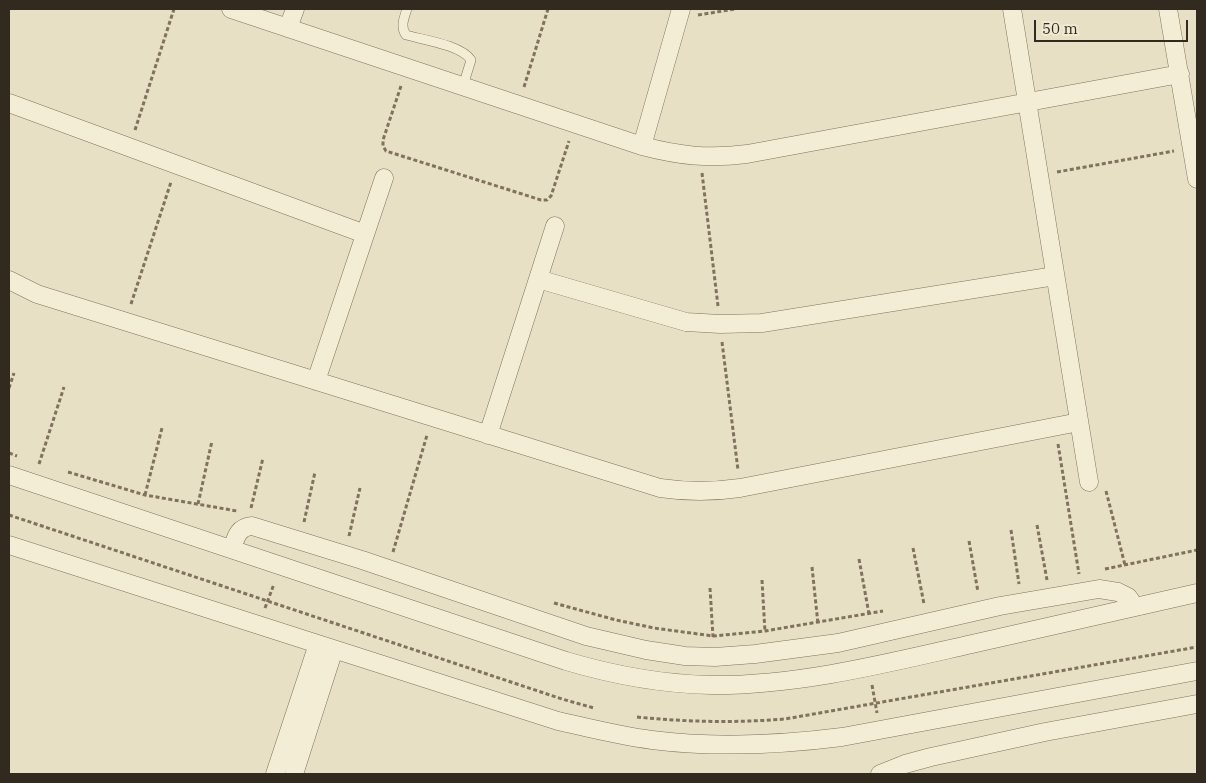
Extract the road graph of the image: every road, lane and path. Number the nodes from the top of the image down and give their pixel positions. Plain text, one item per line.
1 (174, 9) edge
2 (230, 9) edge
3 (294, 9) edge
4 (407, 9) edge
5 (548, 9) edge
6 (735, 9) edge
7 (1012, 9) edge
8 (1168, 9) edge
9 (680, 14) edge
10 (288, 28) junction
11 (407, 68) junction
12 (1180, 74) junction
13 (463, 86) junction
14 (1027, 102) junction
15 (9, 103) edge
16 (519, 105) junction
17 (575, 124) junction
18 (642, 146) junction
19 (129, 147) junction
20 (1192, 147) junction
21 (700, 157) junction
22 (177, 165) junction
23 (1039, 175) junction
24 (384, 178) dead end
25 (1197, 179) edge
26 (555, 226) dead end
27 (365, 234) junction
28 (1056, 276) junction
29 (538, 279) junction
30 (9, 280) edge
31 (125, 322) junction
32 (720, 324) junction
33 (14, 373) dead end
34 (316, 381) junction
35 (64, 387) dead end
36 (9, 388) edge
37 (433, 418) junction
38 (1079, 422) junction
39 (1054, 426) junction
40 (162, 428) dead end
41 (488, 435) junction
42 (212, 441) dead end
43 (9, 453) edge
44 (24, 458) dead end
45 (263, 458) dead end
46 (31, 461) dead end
47 (39, 464) junction
48 (47, 466) dead end
49 (63, 471) dead end
50 (315, 472) dead end
51 (9, 475) edge
52 (1089, 482) junction
53 (360, 488) dead end
54 (740, 488) junction
55 (1065, 488) junction
56 (144, 495) junction
57 (198, 504) junction
58 (241, 512) dead end
59 (250, 514) dead end
60 (1036, 524) dead end
61 (304, 525) dead end
62 (1011, 530) dead end
63 (340, 535) dead end
64 (968, 541) dead end
65 (9, 545) edge
66 (913, 548) dead end
67 (232, 549) junction
68 (1197, 550) edge
69 (402, 555) dead end
70 (859, 559) dead end
71 (281, 565) junction
72 (1125, 565) junction
73 (812, 568) dead end
74 (1098, 571) dead end
75 (1071, 576) dead end
76 (762, 580) dead end
77 (1055, 580) dead end
78 (1047, 581) junction
79 (1038, 583) dead end
80 (710, 588) dead end
81 (1011, 588) dead end
82 (1197, 592) edge
83 (986, 593) dead end
84 (551, 602) dead end
85 (933, 602) dead end
86 (924, 604) junction
87 (915, 605) dead end
88 (1135, 606) junction
89 (887, 610) dead end
90 (869, 614) junction
91 (818, 623) junction
92 (259, 625) junction
93 (765, 631) junction
94 (713, 636) junction
95 (820, 646) junction
96 (326, 647) junction
97 (767, 653) junction
98 (715, 657) junction
99 (868, 667) junction
100 (1197, 671) edge
101 (1197, 704) edge
102 (880, 730) junction
103 (275, 774) edge
104 (294, 774) edge
105 (880, 774) edge

1 - 19 path
2 - 10 street
3 - 10 street
4 - 13 lane
5 - 16 path
6 - 9 path
7 - 14 street
8 - 12 street
9 - 18 street
10 - 11 street
11 - 13 street
11 - 17 path
12 - 14 street
12 - 20 street
13 - 16 street
14 - 21 street
14 - 23 street
15 - 19 street
16 - 17 street
17 - 18 street
18 - 21 street
19 - 22 street
20 - 23 path
20 - 25 street
21 - 32 path
22 - 27 street
22 - 31 path
23 - 28 street
24 - 27 street
26 - 29 street
27 - 34 street
28 - 32 street
28 - 38 street
29 - 32 street
29 - 41 street
30 - 31 street
31 - 34 street
32 - 54 path
33 - 36 path
34 - 37 street
35 - 47 path
37 - 41 street
37 - 69 path
38 - 39 street
38 - 52 street
39 - 54 street
39 - 55 path
40 - 56 path
41 - 54 street
42 - 57 path
43 - 44 path
45 - 59 path
46 - 47 path
47 - 48 path
49 - 56 path
50 - 61 path
51 - 67 street
52 - 55 path
52 - 72 path
53 - 63 path
55 - 75 path
56 - 57 path
57 - 58 path
60 - 78 path
62 - 81 path
64 - 83 path
65 - 92 street
66 - 86 path
67 - 71 street
67 - 98 street
68 - 72 path
70 - 90 path
71 - 92 path
71 - 99 street
72 - 74 path
73 - 91 path
76 - 93 path
77 - 78 path
78 - 79 path
80 - 94 path
82 - 88 street
84 - 94 path
85 - 86 path
86 - 87 path
88 - 95 street
88 - 99 street
89 - 90 path
90 - 91 path
91 - 93 path
91 - 95 path
92 - 96 street
93 - 94 path
93 - 97 path
94 - 98 path
95 - 97 street
96 - 102 street
96 - 103 street
96 - 104 street
97 - 98 street
99 - 102 path
100 - 102 street
101 - 105 street

